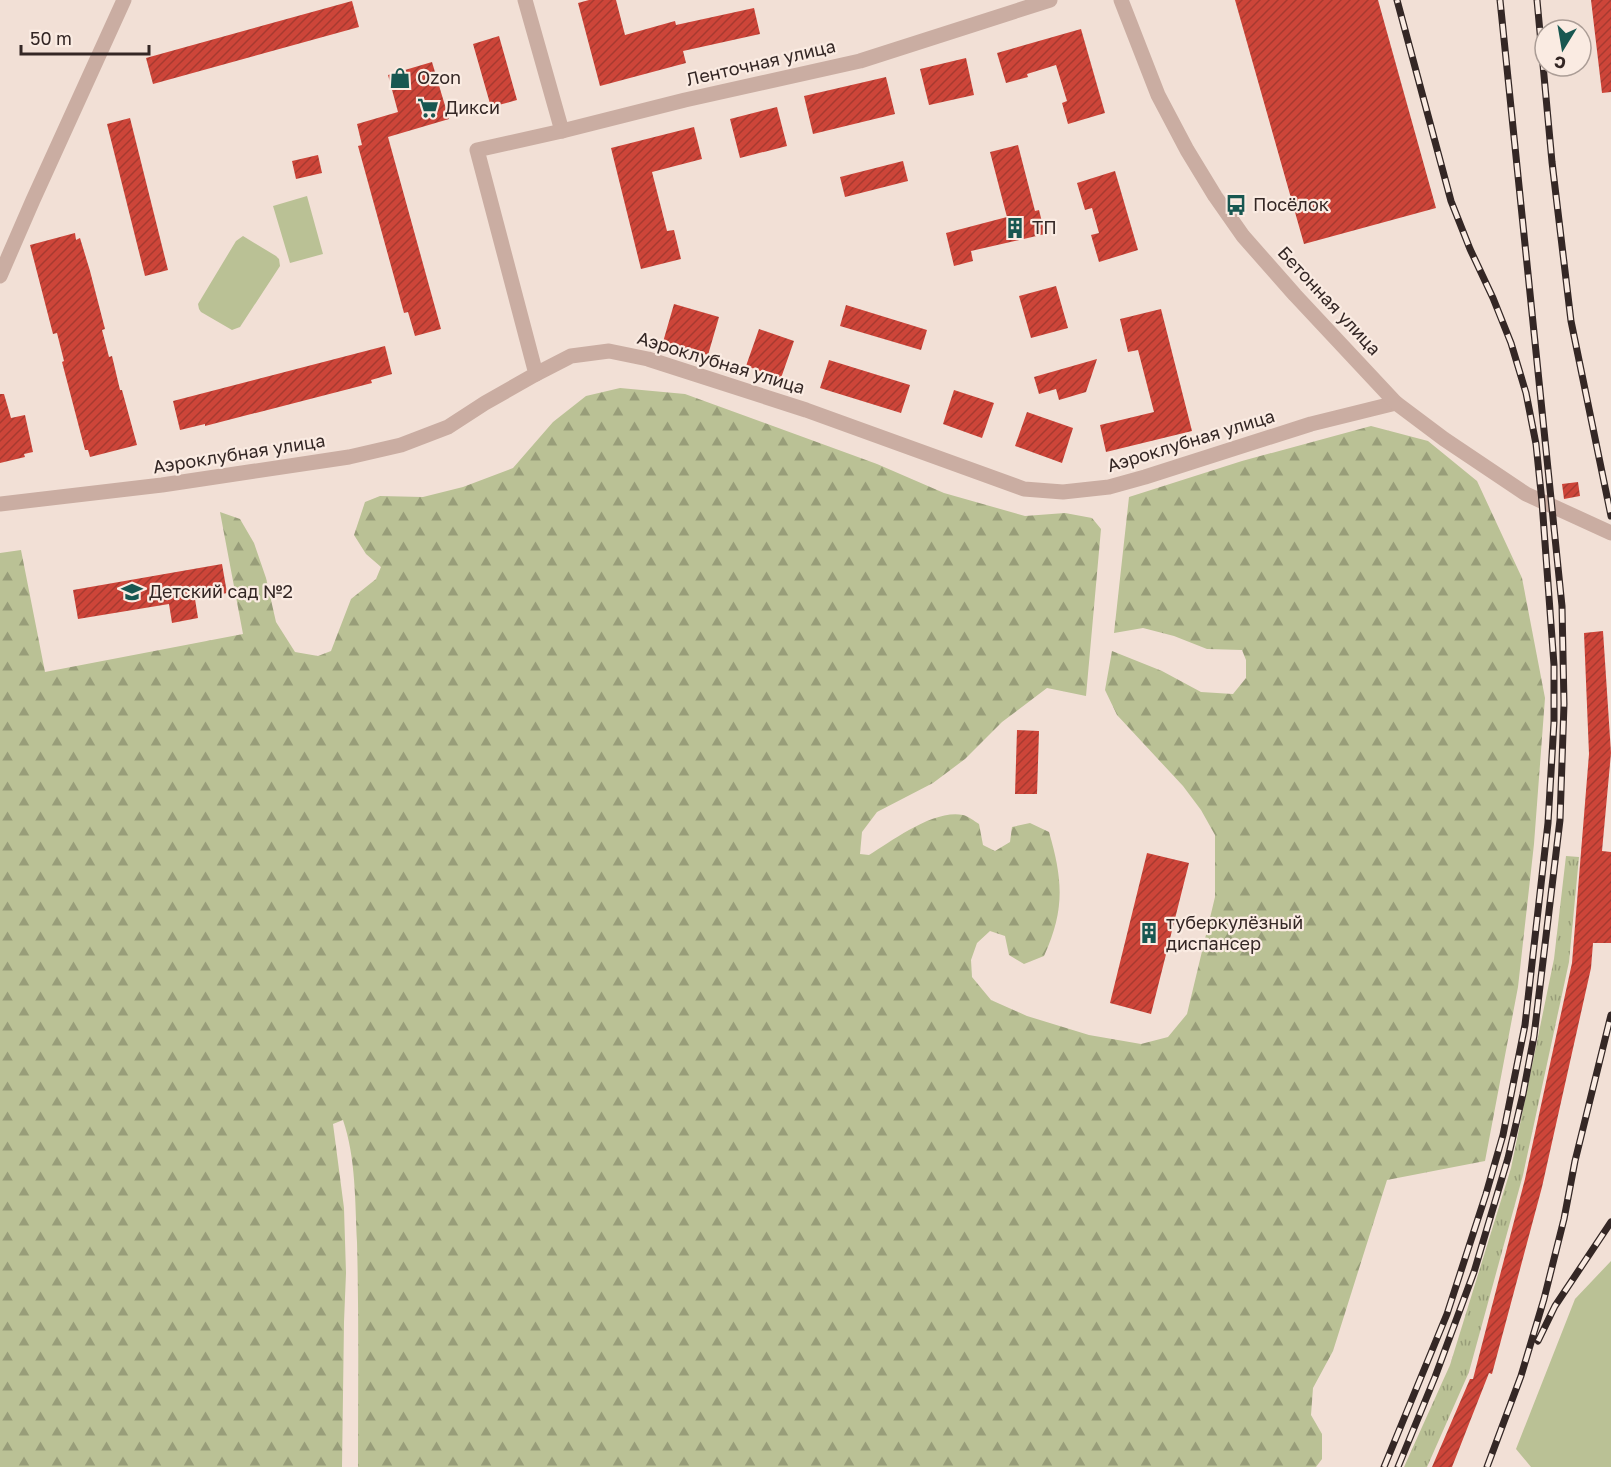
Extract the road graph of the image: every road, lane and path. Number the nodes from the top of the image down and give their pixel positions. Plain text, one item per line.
1 (124, 0) edge
2 (525, 0) edge
3 (1050, 0) edge
4 (1121, 0) edge
5 (562, 131) junction
6 (0, 276) edge
7 (536, 374) junction
8 (1396, 403) junction
9 (0, 504) edge
10 (1611, 533) edge

1 - 6 street
2 - 5 street
3 - 5 street, Ленточная улица
4 - 8 street, Бетонная улица
5 - 7 street, Ленточная улица
7 - 8 street, Аэроклубная улица
7 - 9 street, Аэроклубная улица
8 - 10 street, Бетонная улица

